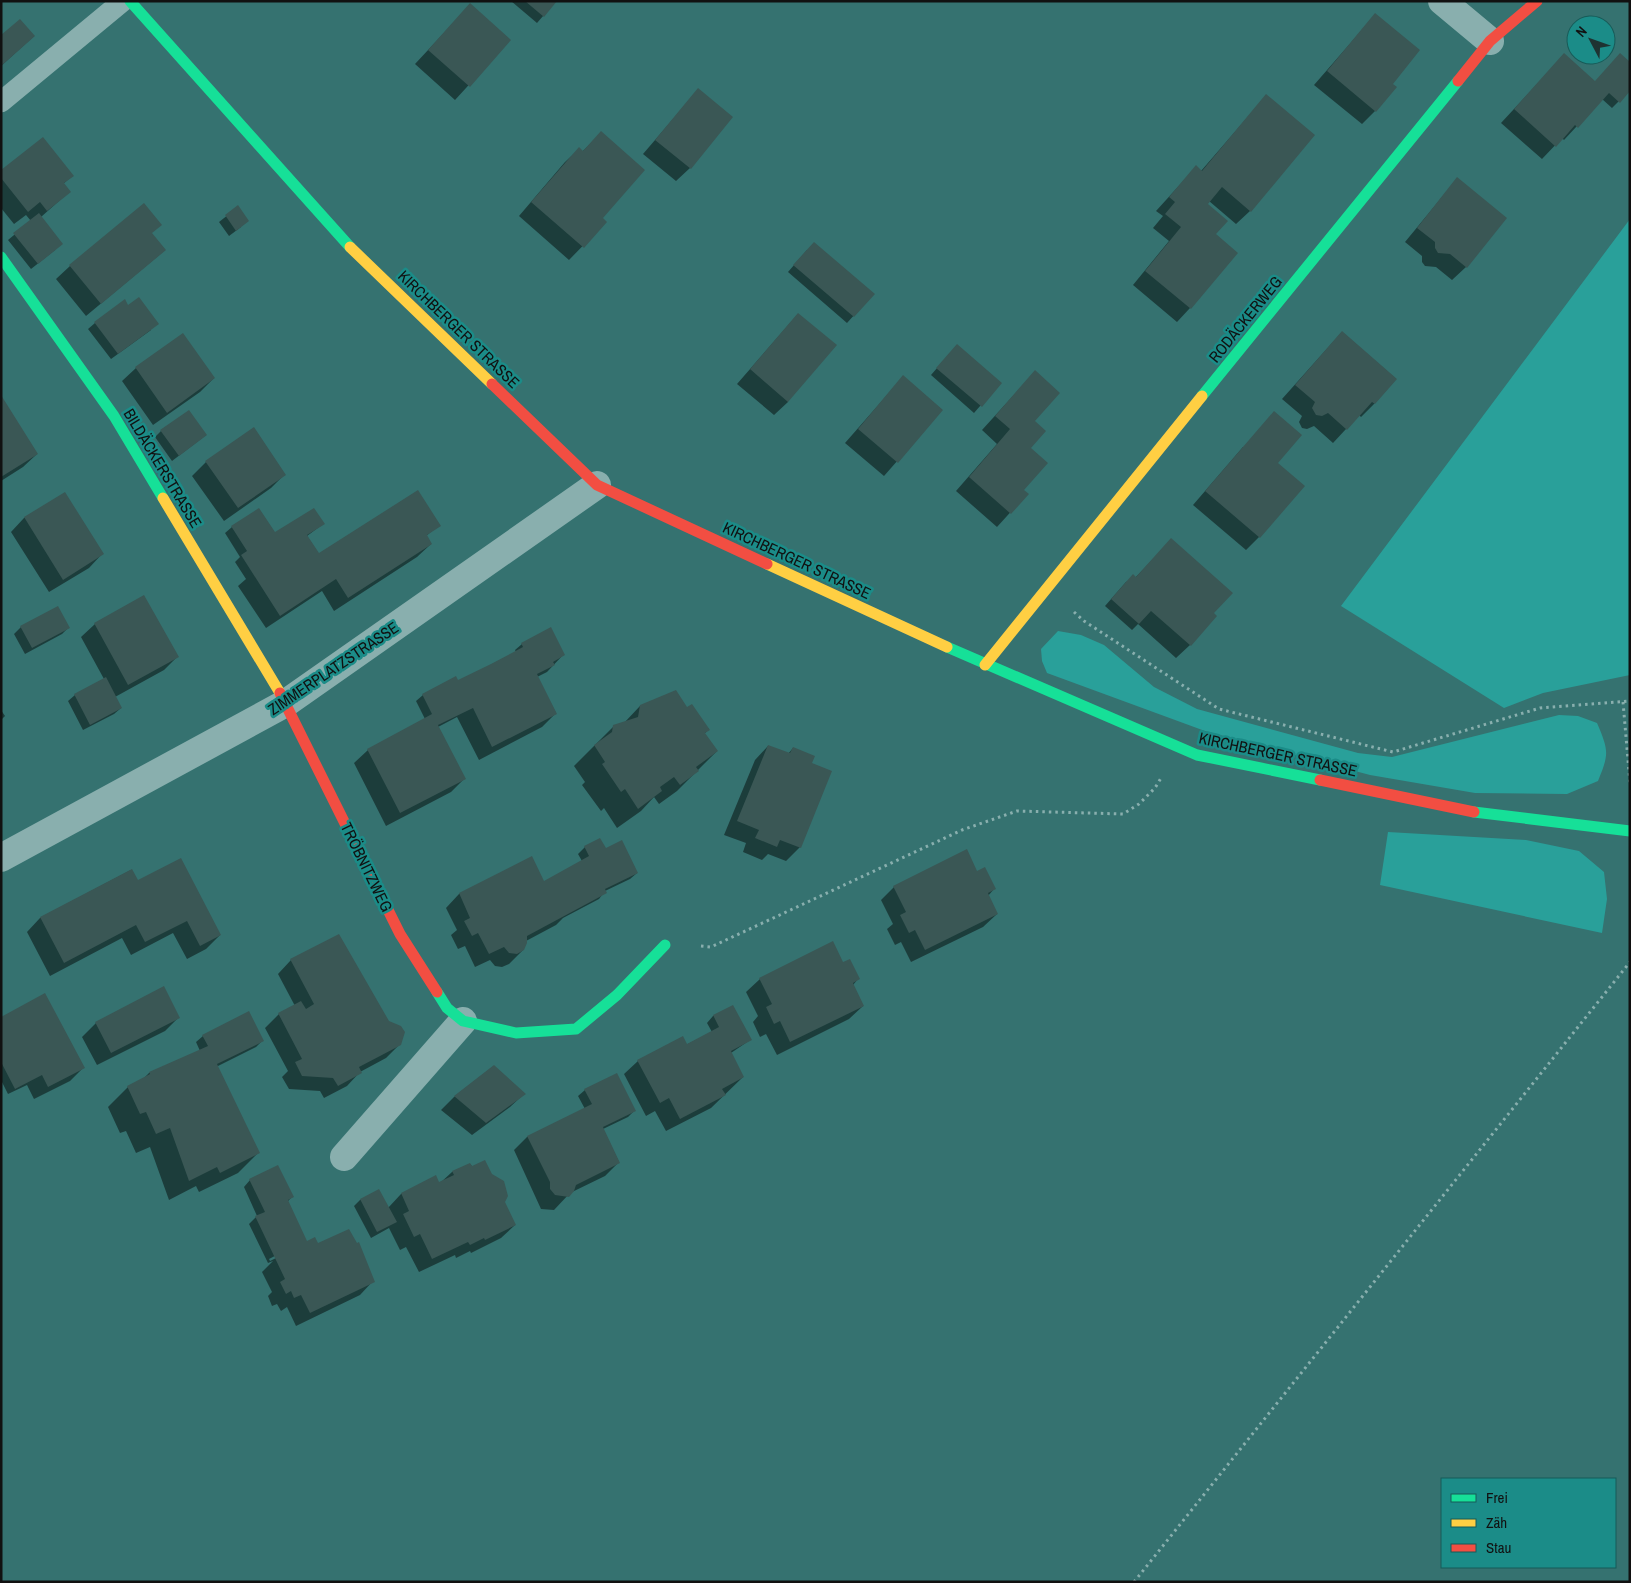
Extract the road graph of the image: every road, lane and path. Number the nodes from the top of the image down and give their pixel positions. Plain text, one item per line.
1 (123, 1) edge
2 (130, 1) edge
3 (1442, 1) edge
4 (1537, 1) edge
5 (1490, 41) junction
6 (1, 102) edge
7 (1, 257) edge
8 (597, 485) junction
9 (1048, 589) junction
10 (985, 665) junction
11 (1630, 701) edge
12 (1623, 702) junction
13 (286, 703) junction
14 (1178, 747) junction
15 (1630, 783) edge
16 (1630, 832) edge
17 (1, 858) edge
18 (665, 945) joint
19 (1630, 962) edge
20 (464, 1021) junction
21 (344, 1157) dead end
22 (1134, 1582) edge

1 - 6 lane
2 - 8 street, KIRCHBERGER STRASSE
3 - 5 street
4 - 5 street, RODÄCKERWEG
5 - 9 street, RODÄCKERWEG
7 - 13 street, BILDÄCKERSTRASSE
8 - 10 street, KIRCHBERGER STRASSE
8 - 13 street, ZIMMERPLATZSTRASSE
9 - 10 street, RODÄCKERWEG
9 - 12 path
10 - 14 street, KIRCHBERGER STRASSE
11 - 12 path
12 - 15 path
13 - 17 street, ZIMMERPLATZSTRASSE
13 - 20 street, TRÖBNITZWEG
14 - 16 street, KIRCHBERGER STRASSE
14 - 18 path
18 - 20 street, TRÖBNITZWEG
19 - 22 path
20 - 21 street

